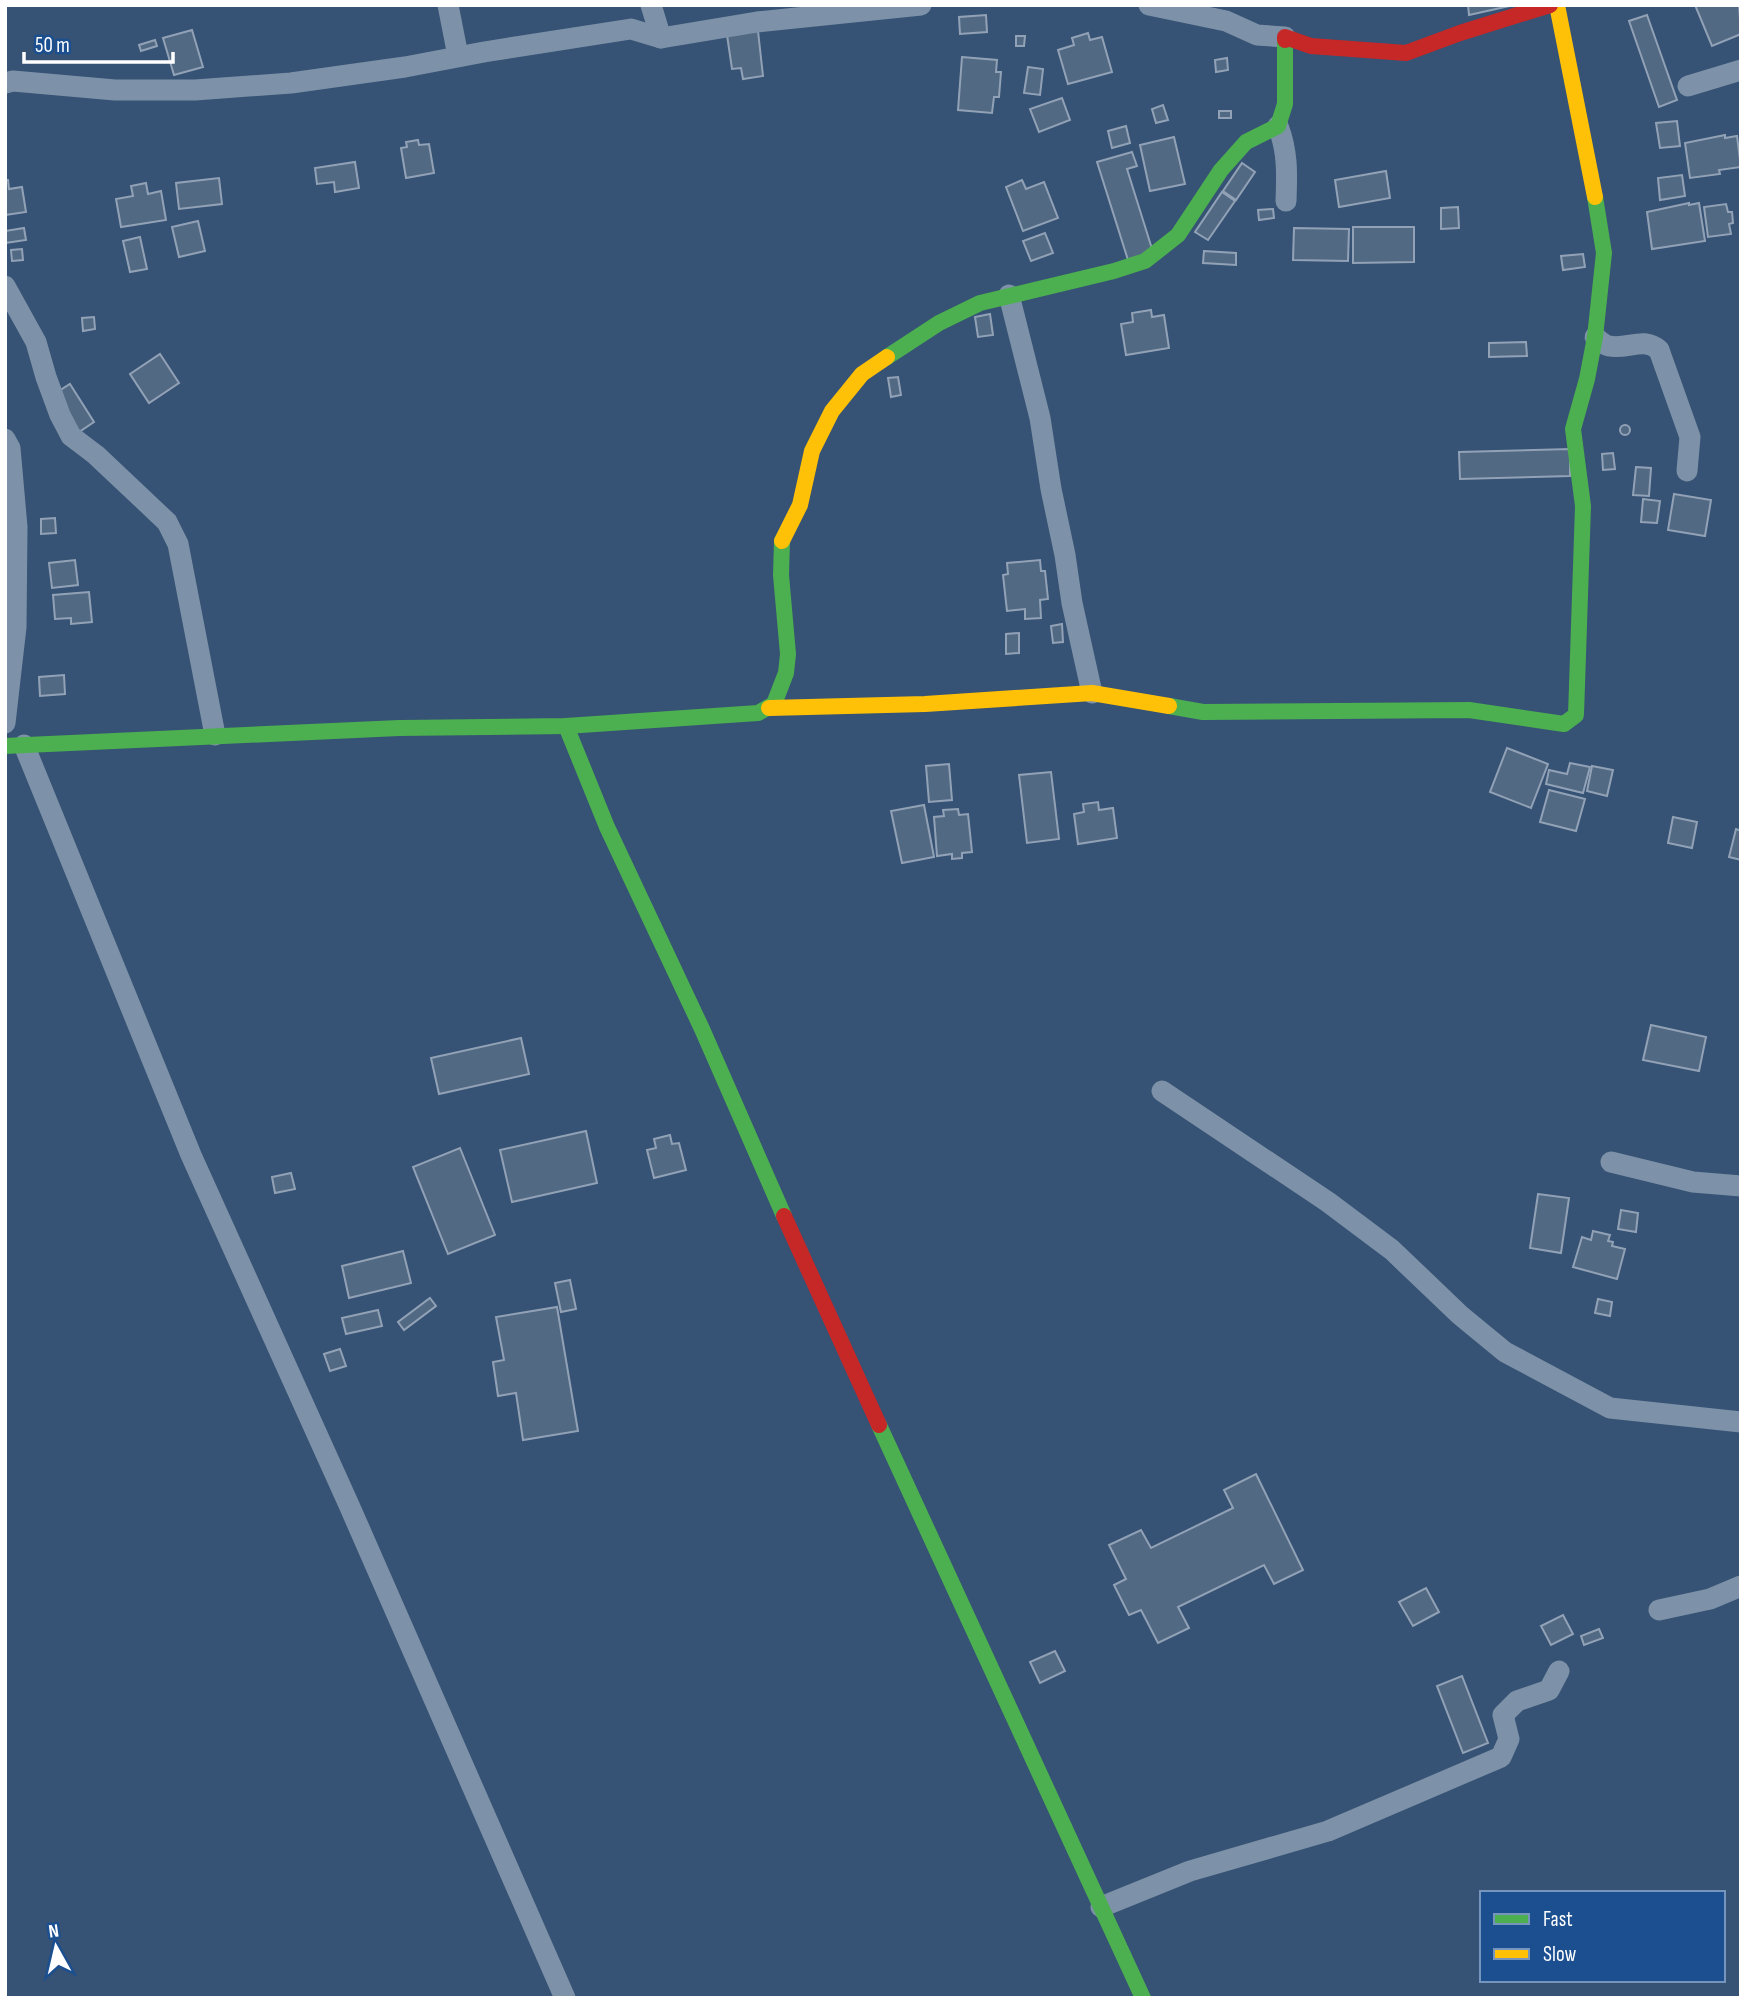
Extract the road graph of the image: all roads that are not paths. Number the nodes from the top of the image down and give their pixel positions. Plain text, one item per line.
1 (448, 5) edge
2 (650, 5) edge
3 (921, 5) edge
4 (1149, 5) edge
5 (1550, 5) edge
6 (1557, 5) edge
7 (1285, 37) junction
8 (661, 38) junction
9 (458, 56) junction
10 (1741, 70) edge
11 (5, 83) edge
12 (1688, 86) dead end
13 (1278, 126) junction
14 (1286, 201) dead end
15 (5, 286) edge
16 (1009, 295) junction
17 (1595, 337) junction
18 (5, 439) edge
19 (1687, 471) dead end
20 (1093, 693) junction
21 (769, 708) junction
22 (5, 723) edge
23 (566, 726) junction
24 (215, 735) junction
25 (15, 745) edge
26 (1162, 1091) dead end
27 (1611, 1162) dead end
28 (1741, 1186) edge
29 (1741, 1422) edge
30 (1741, 1586) edge
31 (1659, 1610) dead end
32 (1559, 1671) dead end
33 (1101, 1907) junction
34 (565, 1998) edge
35 (1143, 1998) edge

1 - 9 street
2 - 8 street
3 - 8 street
4 - 7 street
5 - 7 street
6 - 17 street
7 - 13 street
8 - 9 street
9 - 11 street
10 - 12 street
13 - 14 street
13 - 16 street
15 - 24 street
16 - 20 street
16 - 21 street
17 - 19 street
17 - 20 street
18 - 22 street
20 - 21 street
21 - 23 street
23 - 24 street
23 - 33 street
24 - 25 street
25 - 34 street
26 - 29 street
27 - 28 street
30 - 31 street
32 - 33 street
33 - 35 street

